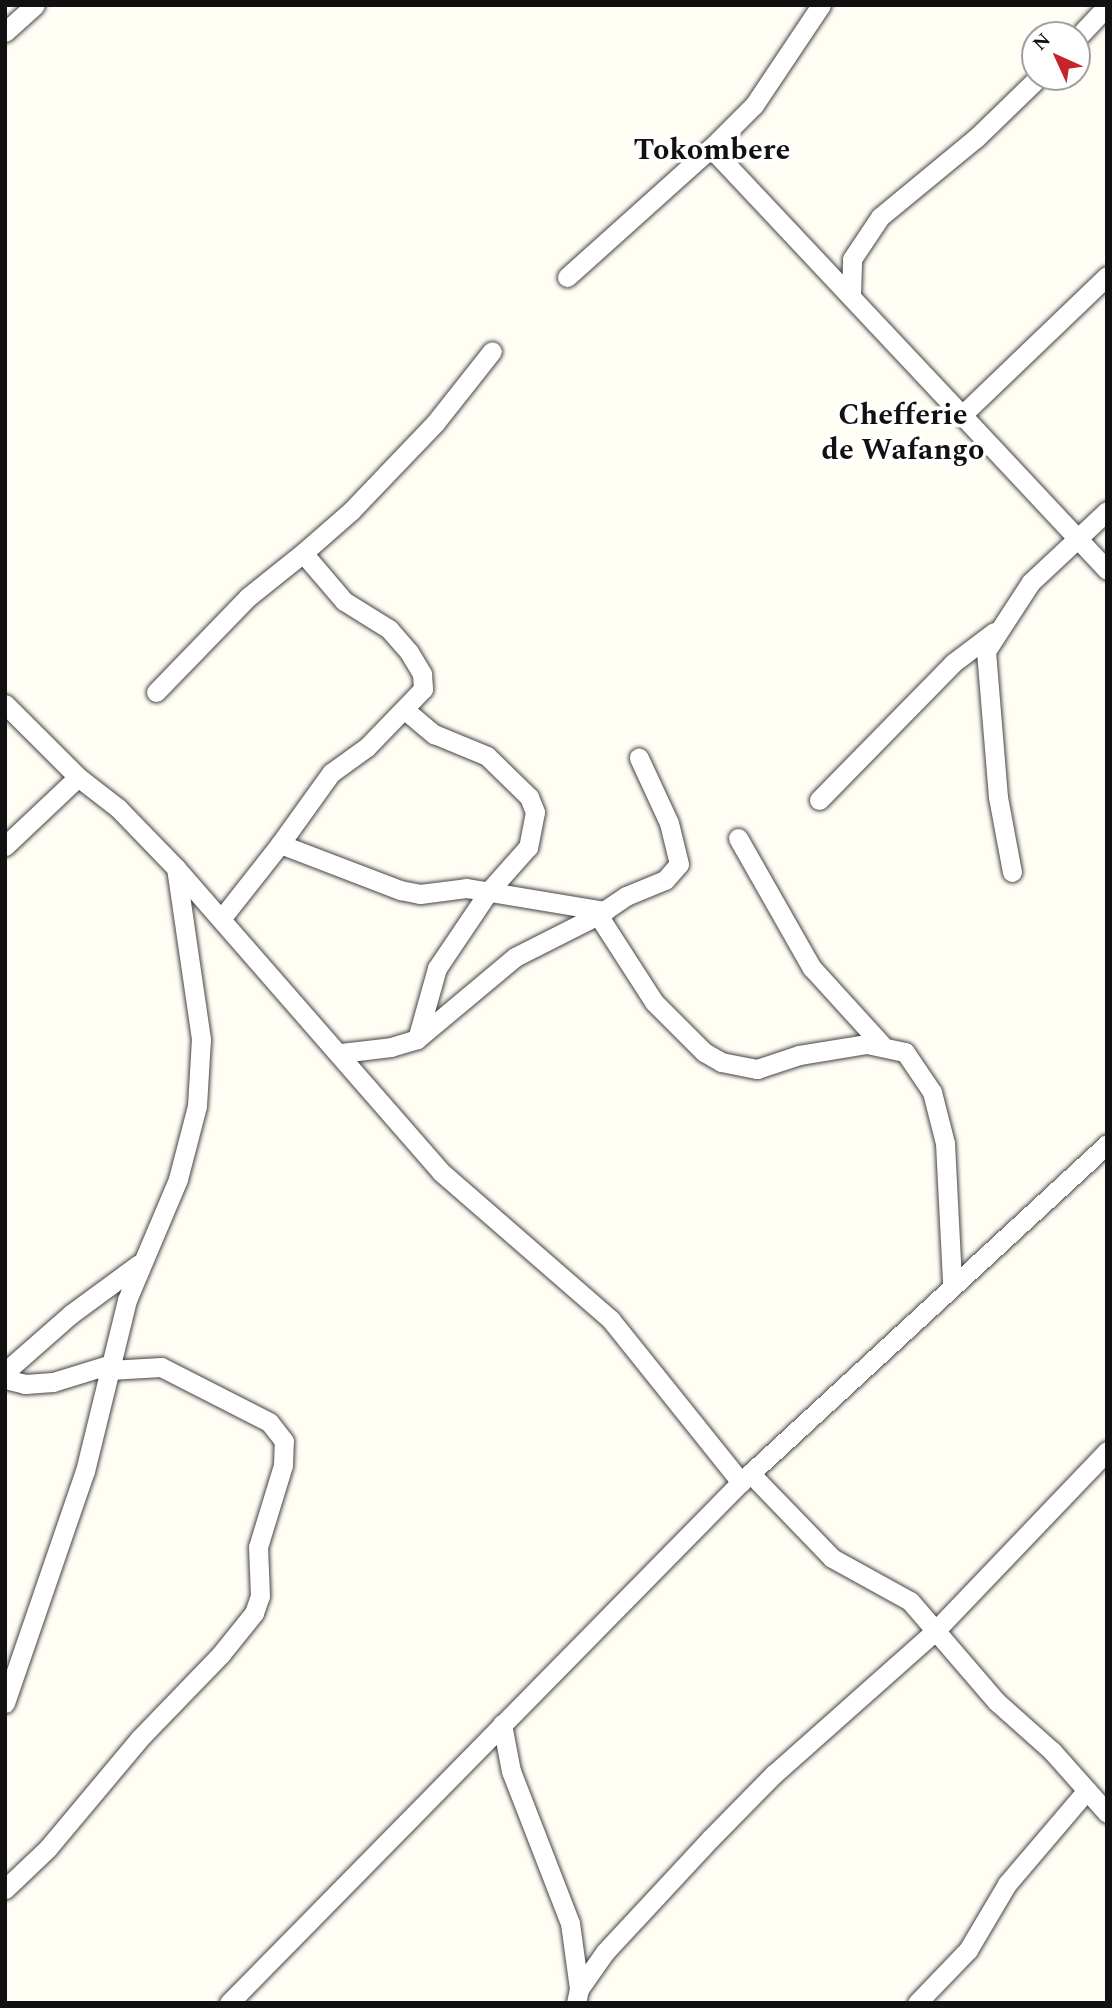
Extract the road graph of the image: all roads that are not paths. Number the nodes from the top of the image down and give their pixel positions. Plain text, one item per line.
1 (35, 5) edge
2 (821, 5) edge
3 (1107, 6) edge
4 (1091, 23) edge
5 (5, 32) edge
6 (1025, 91) edge
7 (711, 148) junction
8 (567, 276) dead end
9 (1107, 276) edge
10 (850, 293) junction
11 (492, 351) dead end
12 (962, 415) junction
13 (1107, 511) edge
14 (1076, 540) junction
15 (303, 553) junction
16 (1107, 570) edge
17 (995, 632) junction
18 (156, 692) dead end
19 (5, 704) edge
20 (405, 710) junction
21 (639, 758) dead end
22 (78, 777) junction
23 (819, 800) dead end
24 (738, 838) dead end
25 (280, 844) junction
26 (5, 846) edge
27 (176, 868) junction
28 (1012, 872) dead end
29 (489, 891) junction
30 (602, 913) junction
31 (221, 919) junction
32 (416, 1039) junction
33 (881, 1045) junction
34 (341, 1052) junction
35 (1104, 1149) edge
36 (139, 1265) junction
37 (952, 1283) junction
38 (110, 1367) junction
39 (5, 1372) edge
40 (5, 1379) edge
41 (1107, 1451) edge
42 (746, 1477) junction
43 (936, 1630) junction
44 (5, 1703) edge
45 (502, 1724) junction
46 (1087, 1790) junction
47 (1107, 1813) edge
48 (5, 1889) edge
49 (577, 1996) edge
50 (229, 2003) edge
51 (918, 2003) edge

1 - 5 street
2 - 7 street
3 - 4 street
6 - 10 street
7 - 8 street
7 - 10 street
9 - 12 street
10 - 12 street
11 - 15 street
12 - 14 street
13 - 14 street
14 - 16 street
14 - 17 street
15 - 18 street
15 - 20 street
17 - 23 street
17 - 28 street
19 - 22 street
20 - 25 street
20 - 29 street
21 - 30 street
22 - 26 street
22 - 27 street
24 - 33 street
25 - 29 street
25 - 31 street
27 - 31 street
27 - 36 street
29 - 30 street
29 - 32 street
30 - 32 street
30 - 33 street
31 - 34 street
32 - 34 street
33 - 37 street
34 - 42 street
35 - 37 street
36 - 38 street
36 - 39 street
37 - 42 street
38 - 40 street
38 - 44 street
38 - 48 street
41 - 43 street
42 - 43 street
42 - 45 street
43 - 46 street
43 - 49 street
45 - 49 street
45 - 50 street
46 - 47 street
46 - 51 street

